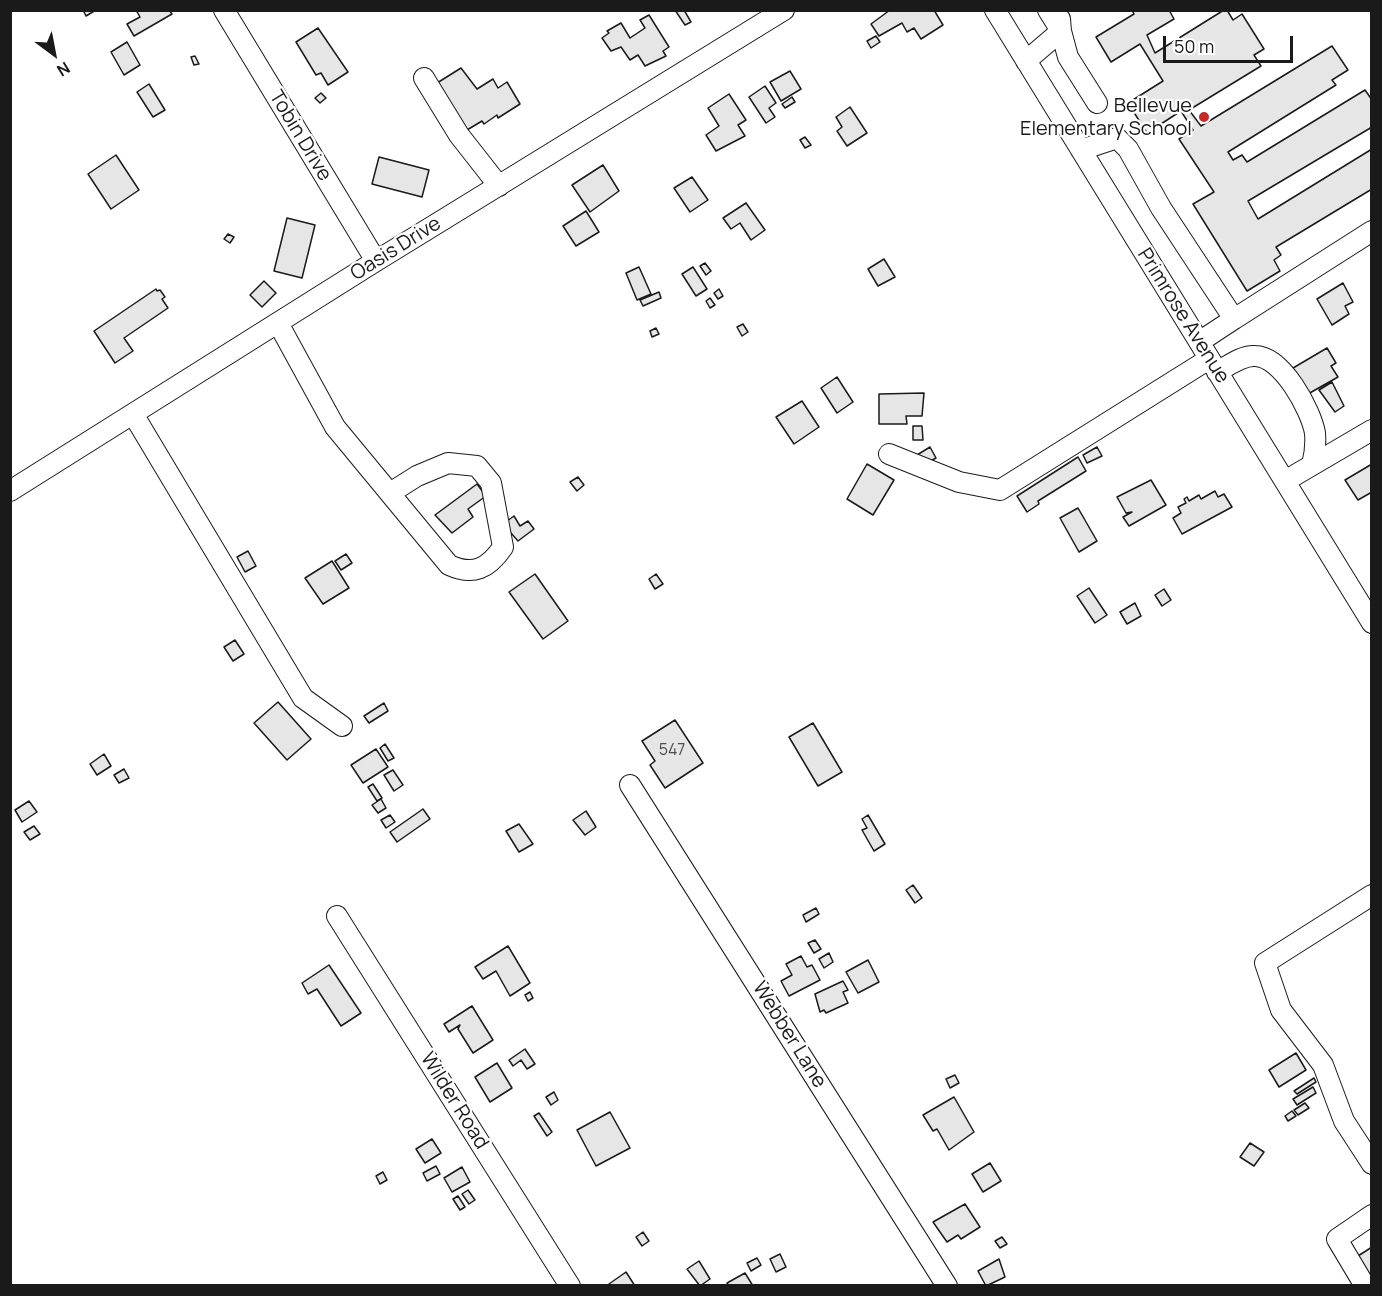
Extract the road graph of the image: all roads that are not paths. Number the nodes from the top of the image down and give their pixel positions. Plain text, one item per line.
1 (224, 10) edge
2 (784, 10) edge
3 (995, 10) edge
4 (1048, 10) edge
5 (1060, 10) edge
6 (1060, 31) junction
7 (1026, 61) junction
8 (424, 78) dead end
9 (1097, 103) dead end
10 (1081, 150) junction
11 (499, 186) junction
12 (1371, 231) edge
13 (376, 261) junction
14 (1234, 319) junction
15 (278, 323) junction
16 (1209, 358) junction
17 (133, 414) junction
18 (1371, 430) edge
19 (889, 454) dead end
20 (1312, 465) junction
21 (1285, 482) junction
22 (10, 491) edge
23 (390, 493) junction
24 (1371, 623) edge
25 (342, 726) dead end
26 (630, 785) dead end
27 (1371, 895) edge
28 (338, 916) dead end
29 (1371, 1162) edge
30 (1371, 1215) edge
31 (570, 1286) edge
32 (947, 1286) edge
33 (1365, 1286) edge

1 - 13 street, Tobin Drive
2 - 11 street, Oasis Drive
3 - 7 street, Primrose Avenue
4 - 6 street
5 - 6 street
6 - 7 street
6 - 9 street
7 - 10 street, Primrose Avenue
8 - 11 street
10 - 14 street
10 - 16 street, Primrose Avenue
11 - 13 street, Oasis Drive
12 - 14 street
13 - 15 street, Oasis Drive
14 - 16 street
15 - 17 street, Oasis Drive
15 - 23 street
16 - 19 street
16 - 20 street
16 - 21 street, Primrose Avenue
17 - 22 street, Oasis Drive
17 - 25 street
18 - 20 street
20 - 21 street
21 - 24 street, Primrose Avenue
23 - 23 street
26 - 32 street, Webber Lane
27 - 29 street
28 - 31 street, Wilder Road
30 - 33 street

